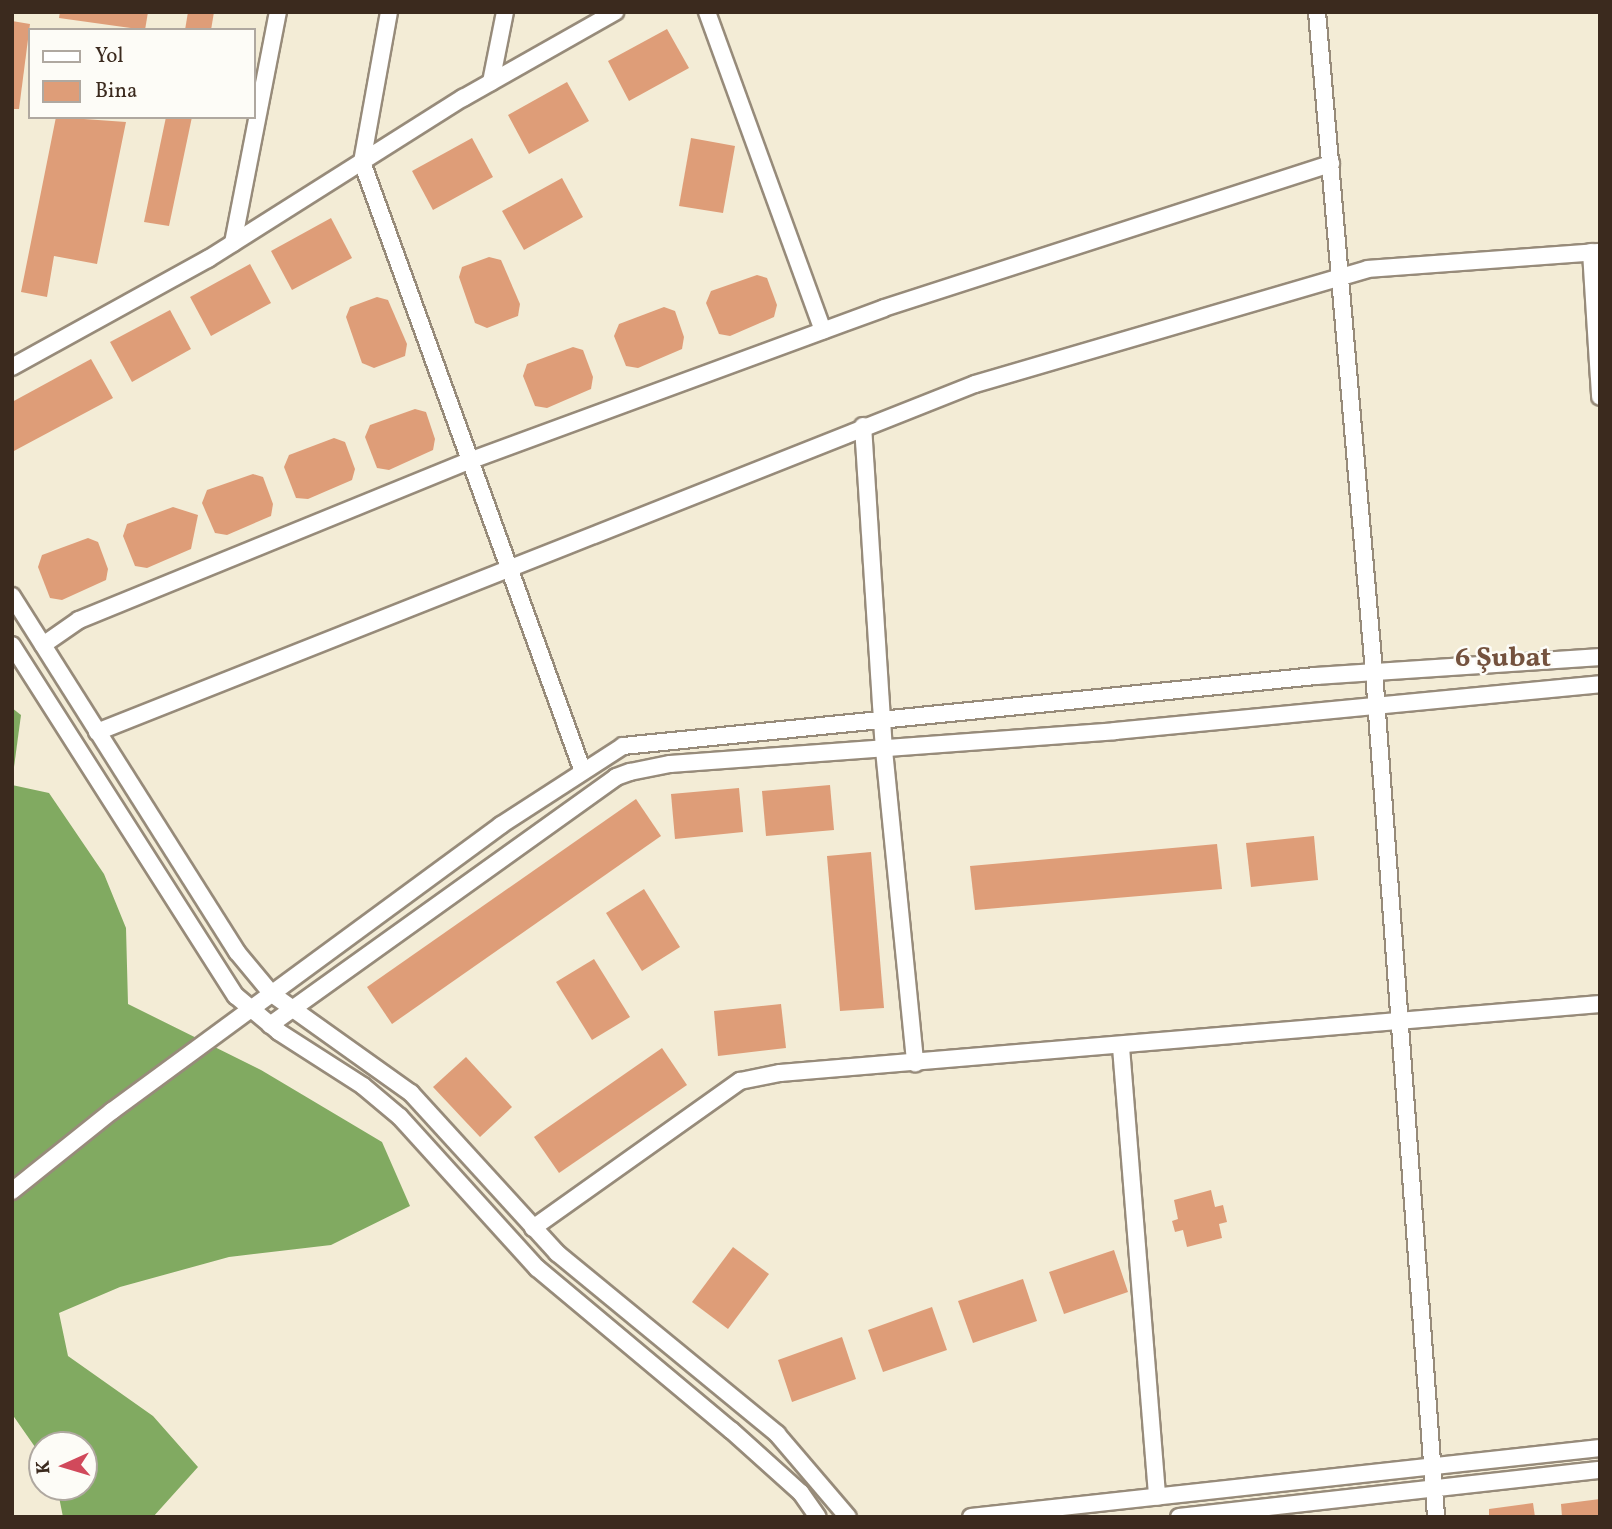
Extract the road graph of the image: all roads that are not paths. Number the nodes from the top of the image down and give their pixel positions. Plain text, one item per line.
1 (278, 12) edge
2 (389, 12) edge
3 (505, 12) edge
4 (707, 12) edge
5 (1317, 12) edge
6 (613, 13) edge
7 (491, 82) junction
8 (362, 162) junction
9 (1331, 164) junction
10 (233, 243) junction
11 (1595, 252) edge
12 (1340, 275) junction
13 (823, 331) junction
14 (12, 367) edge
15 (1600, 397) edge
16 (863, 426) junction
17 (469, 461) junction
18 (508, 570) junction
19 (12, 596) edge
20 (12, 645) edge
21 (43, 645) junction
22 (1600, 657) edge
23 (1374, 672) junction
24 (1600, 684) edge
25 (1375, 705) junction
26 (883, 722) junction
27 (97, 732) junction
28 (884, 750) junction
29 (582, 769) junction
30 (272, 994) junction
31 (1600, 1004) edge
32 (292, 1008) junction
33 (251, 1009) junction
34 (1398, 1022) junction
35 (270, 1025) junction
36 (1121, 1047) junction
37 (915, 1063) junction
38 (12, 1191) edge
39 (533, 1228) junction
40 (1600, 1448) edge
41 (1431, 1467) junction
42 (1600, 1470) edge
43 (1433, 1490) junction
44 (1157, 1497) junction
45 (818, 1517) edge
46 (848, 1517) edge
47 (971, 1517) edge
48 (1179, 1517) edge
49 (1436, 1517) edge

1 - 10 street
2 - 8 street
3 - 7 street
4 - 13 street
5 - 9 street
6 - 7 street
7 - 8 street
8 - 10 street
8 - 17 street
9 - 12 street
9 - 13 street
10 - 14 street
11 - 12 street
11 - 15 street
12 - 16 street
12 - 23 street
13 - 17 street
16 - 18 street
16 - 26 street
17 - 18 street
17 - 21 street
18 - 27 street
18 - 29 street
19 - 21 street
20 - 33 street
21 - 27 street
22 - 23 street
23 - 25 street
23 - 26 street
24 - 25 street
25 - 28 street
25 - 34 street
26 - 28 street
26 - 29 street
27 - 30 street
28 - 32 street
28 - 37 street
29 - 30 street
30 - 32 street
30 - 33 street
31 - 34 street
32 - 35 street
32 - 39 street
33 - 35 street
33 - 38 street
34 - 36 street
34 - 41 street
35 - 45 street
36 - 37 street
36 - 44 street
37 - 39 street
39 - 46 street
40 - 41 street
41 - 43 street
41 - 44 street
42 - 43 street
43 - 48 street
43 - 49 street
44 - 47 street

